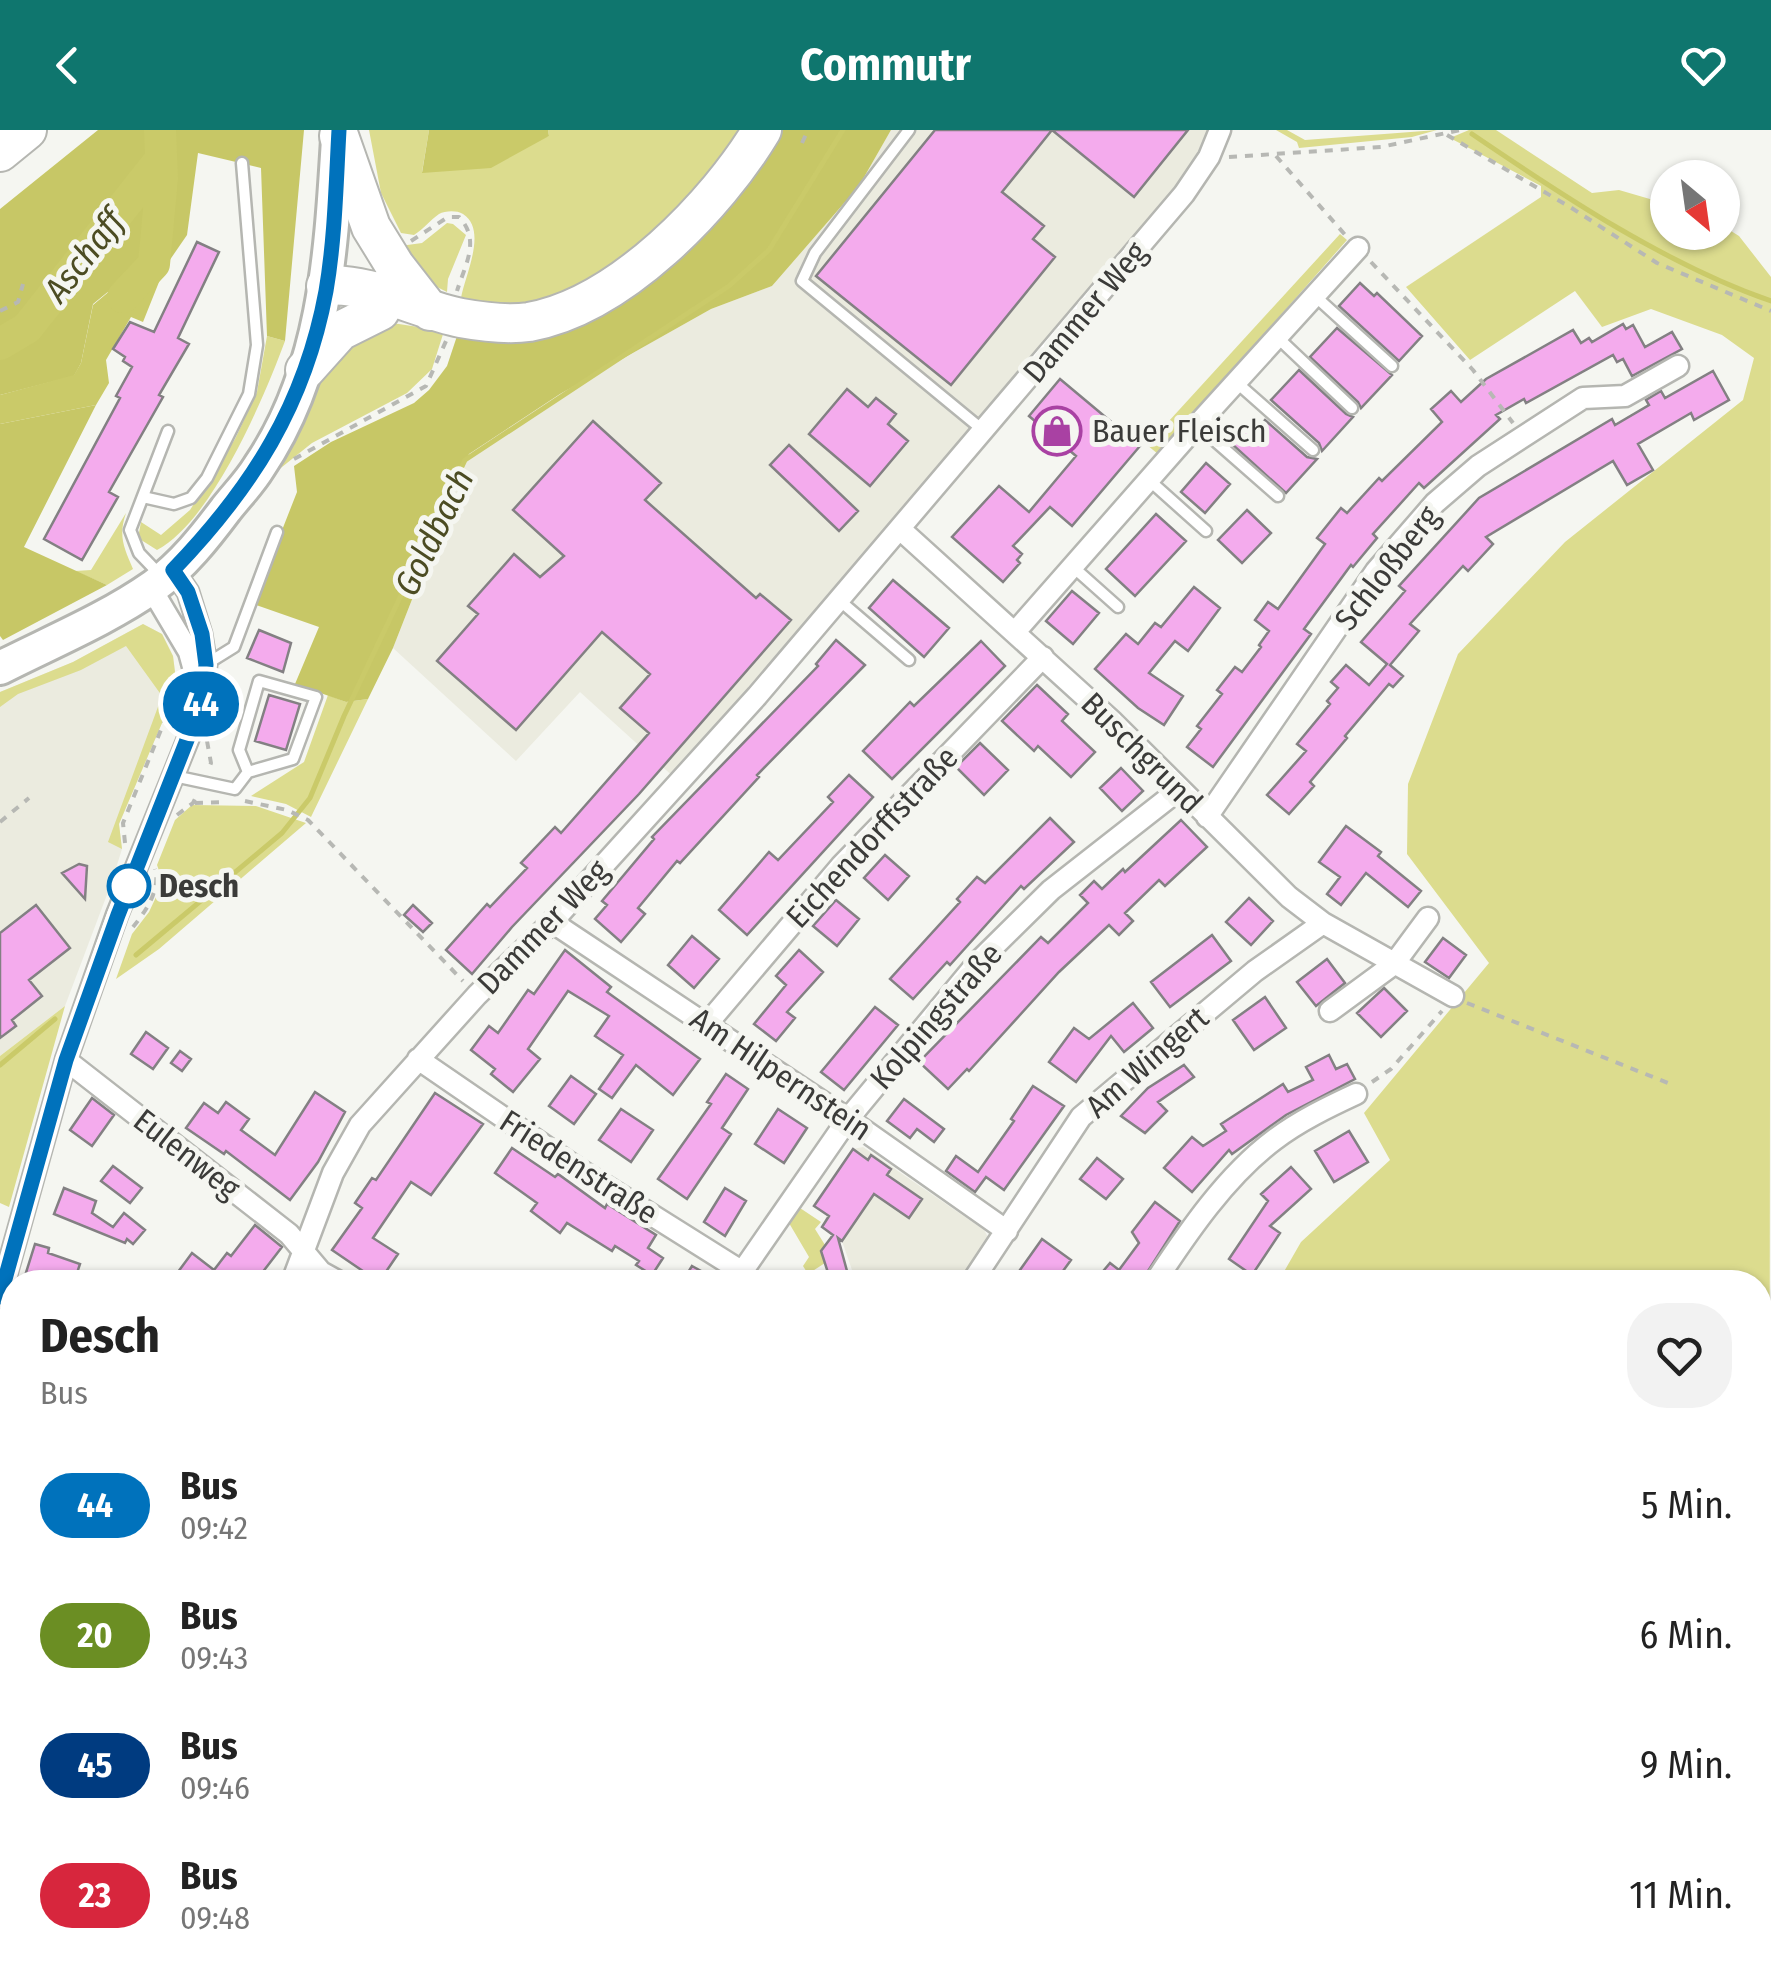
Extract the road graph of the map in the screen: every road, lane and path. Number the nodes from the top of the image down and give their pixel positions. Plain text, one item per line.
1 (27, 130) edge
2 (762, 130) edge
3 (808, 130) edge
4 (909, 130) edge
5 (1220, 130) edge
6 (1460, 130) edge
7 (339, 133) edge
8 (1446, 135) junction
9 (802, 143) dead end
10 (0, 152) edge
11 (1276, 156) junction
12 (1209, 157) junction
13 (242, 163) dead end
14 (410, 241) dead end
15 (1358, 248) junction
16 (23, 284) dead end
17 (326, 288) junction
18 (1314, 295) junction
19 (0, 311) edge
20 (380, 311) junction
21 (1771, 311) edge
22 (445, 313) junction
23 (1276, 337) junction
24 (1392, 366) dead end
25 (1678, 366) dead end
26 (305, 370) junction
27 (1236, 382) junction
28 (1352, 408) dead end
29 (1196, 424) junction
30 (168, 431) dead end
31 (984, 431) junction
32 (1522, 435) junction
33 (1313, 450) dead end
34 (292, 461) dead end
35 (1148, 480) junction
36 (143, 496) junction
37 (1278, 496) dead end
38 (900, 529) junction
39 (1206, 531) dead end
40 (277, 532) dead end
41 (1071, 566) junction
42 (162, 578) junction
43 (839, 600) junction
44 (1118, 607) dead end
45 (1015, 632) junction
46 (1043, 656) junction
47 (909, 660) dead end
48 (200, 666) junction
49 (0, 668) edge
50 (248, 772) junction
51 (174, 776) junction
52 (1180, 789) junction
53 (29, 798) dead end
54 (287, 810) dead end
55 (1207, 817) junction
56 (0, 822) edge
57 (1428, 918) dead end
58 (552, 922) junction
59 (1323, 923) junction
60 (1394, 964) junction
61 (478, 995) junction
62 (1453, 996) junction
63 (1330, 1011) dead end
64 (708, 1024) junction
65 (418, 1058) junction
66 (66, 1060) junction
67 (1673, 1085) dead end
68 (1356, 1094) joint
69 (848, 1118) junction
70 (1006, 1231) junction
71 (306, 1251) junction
72 (6, 1270) edge
73 (297, 1270) edge
74 (320, 1270) edge
75 (728, 1270) edge
76 (743, 1270) edge
77 (980, 1270) edge
78 (1164, 1270) edge

1 - 10 highway
2 - 22 highway
3 - 9 path
4 - 31 lane
5 - 12 street, Dammer Weg
6 - 8 path
7 - 17 main road
7 - 22 highway
8 - 11 path
8 - 21 path
11 - 12 path
11 - 15 path
12 - 31 street, Dammer Weg
13 - 36 lane
14 - 22 path
15 - 18 street
15 - 32 path
16 - 19 path
17 - 20 highway
17 - 22 highway
17 - 26 main road
18 - 23 street
18 - 24 lane
20 - 22 highway
20 - 26 highway
22 - 34 path
23 - 27 street
23 - 28 lane
25 - 32 street, Schloßberg
26 - 42 main road
27 - 29 street
27 - 33 lane
29 - 35 street
29 - 37 lane
30 - 36 lane
31 - 38 street, Dammer Weg
32 - 55 street, Schloßberg
35 - 39 lane
35 - 41 street
36 - 42 lane
38 - 43 street, Dammer Weg
38 - 45 street, Buschgrund
40 - 48 lane
41 - 44 lane
41 - 45 street
42 - 48 street
42 - 48 street
42 - 49 main road
43 - 47 lane
43 - 58 street, Dammer Weg
45 - 46 street, Buschgrund
46 - 52 street, Buschgrund
46 - 64 street, Eichendorffstraße
48 - 51 street
50 - 50 lane
50 - 51 lane
51 - 66 street
52 - 55 street, Buschgrund
52 - 69 street, Kolpingstraße
53 - 56 path
54 - 61 path
55 - 59 street, Buschgrund
57 - 60 street
58 - 61 street, Dammer Weg
58 - 64 street, Am Hilpernstein
59 - 60 street, Buschgrund
59 - 70 street, Am Wingert
60 - 62 street, Buschgrund
60 - 63 street
61 - 65 street, Dammer Weg
62 - 67 path
62 - 68 path
64 - 69 street, Am Hilpernstein
65 - 71 street, Dammer Weg
65 - 75 street, Friedenstraße
66 - 71 street, Eulenweg
66 - 72 street
68 - 78 street
69 - 70 street, Am Hilpernstein
69 - 76 street, Kolpingstraße
70 - 77 street, Am Wingert
71 - 73 street, Dammer Weg
71 - 74 street, Eulenweg

